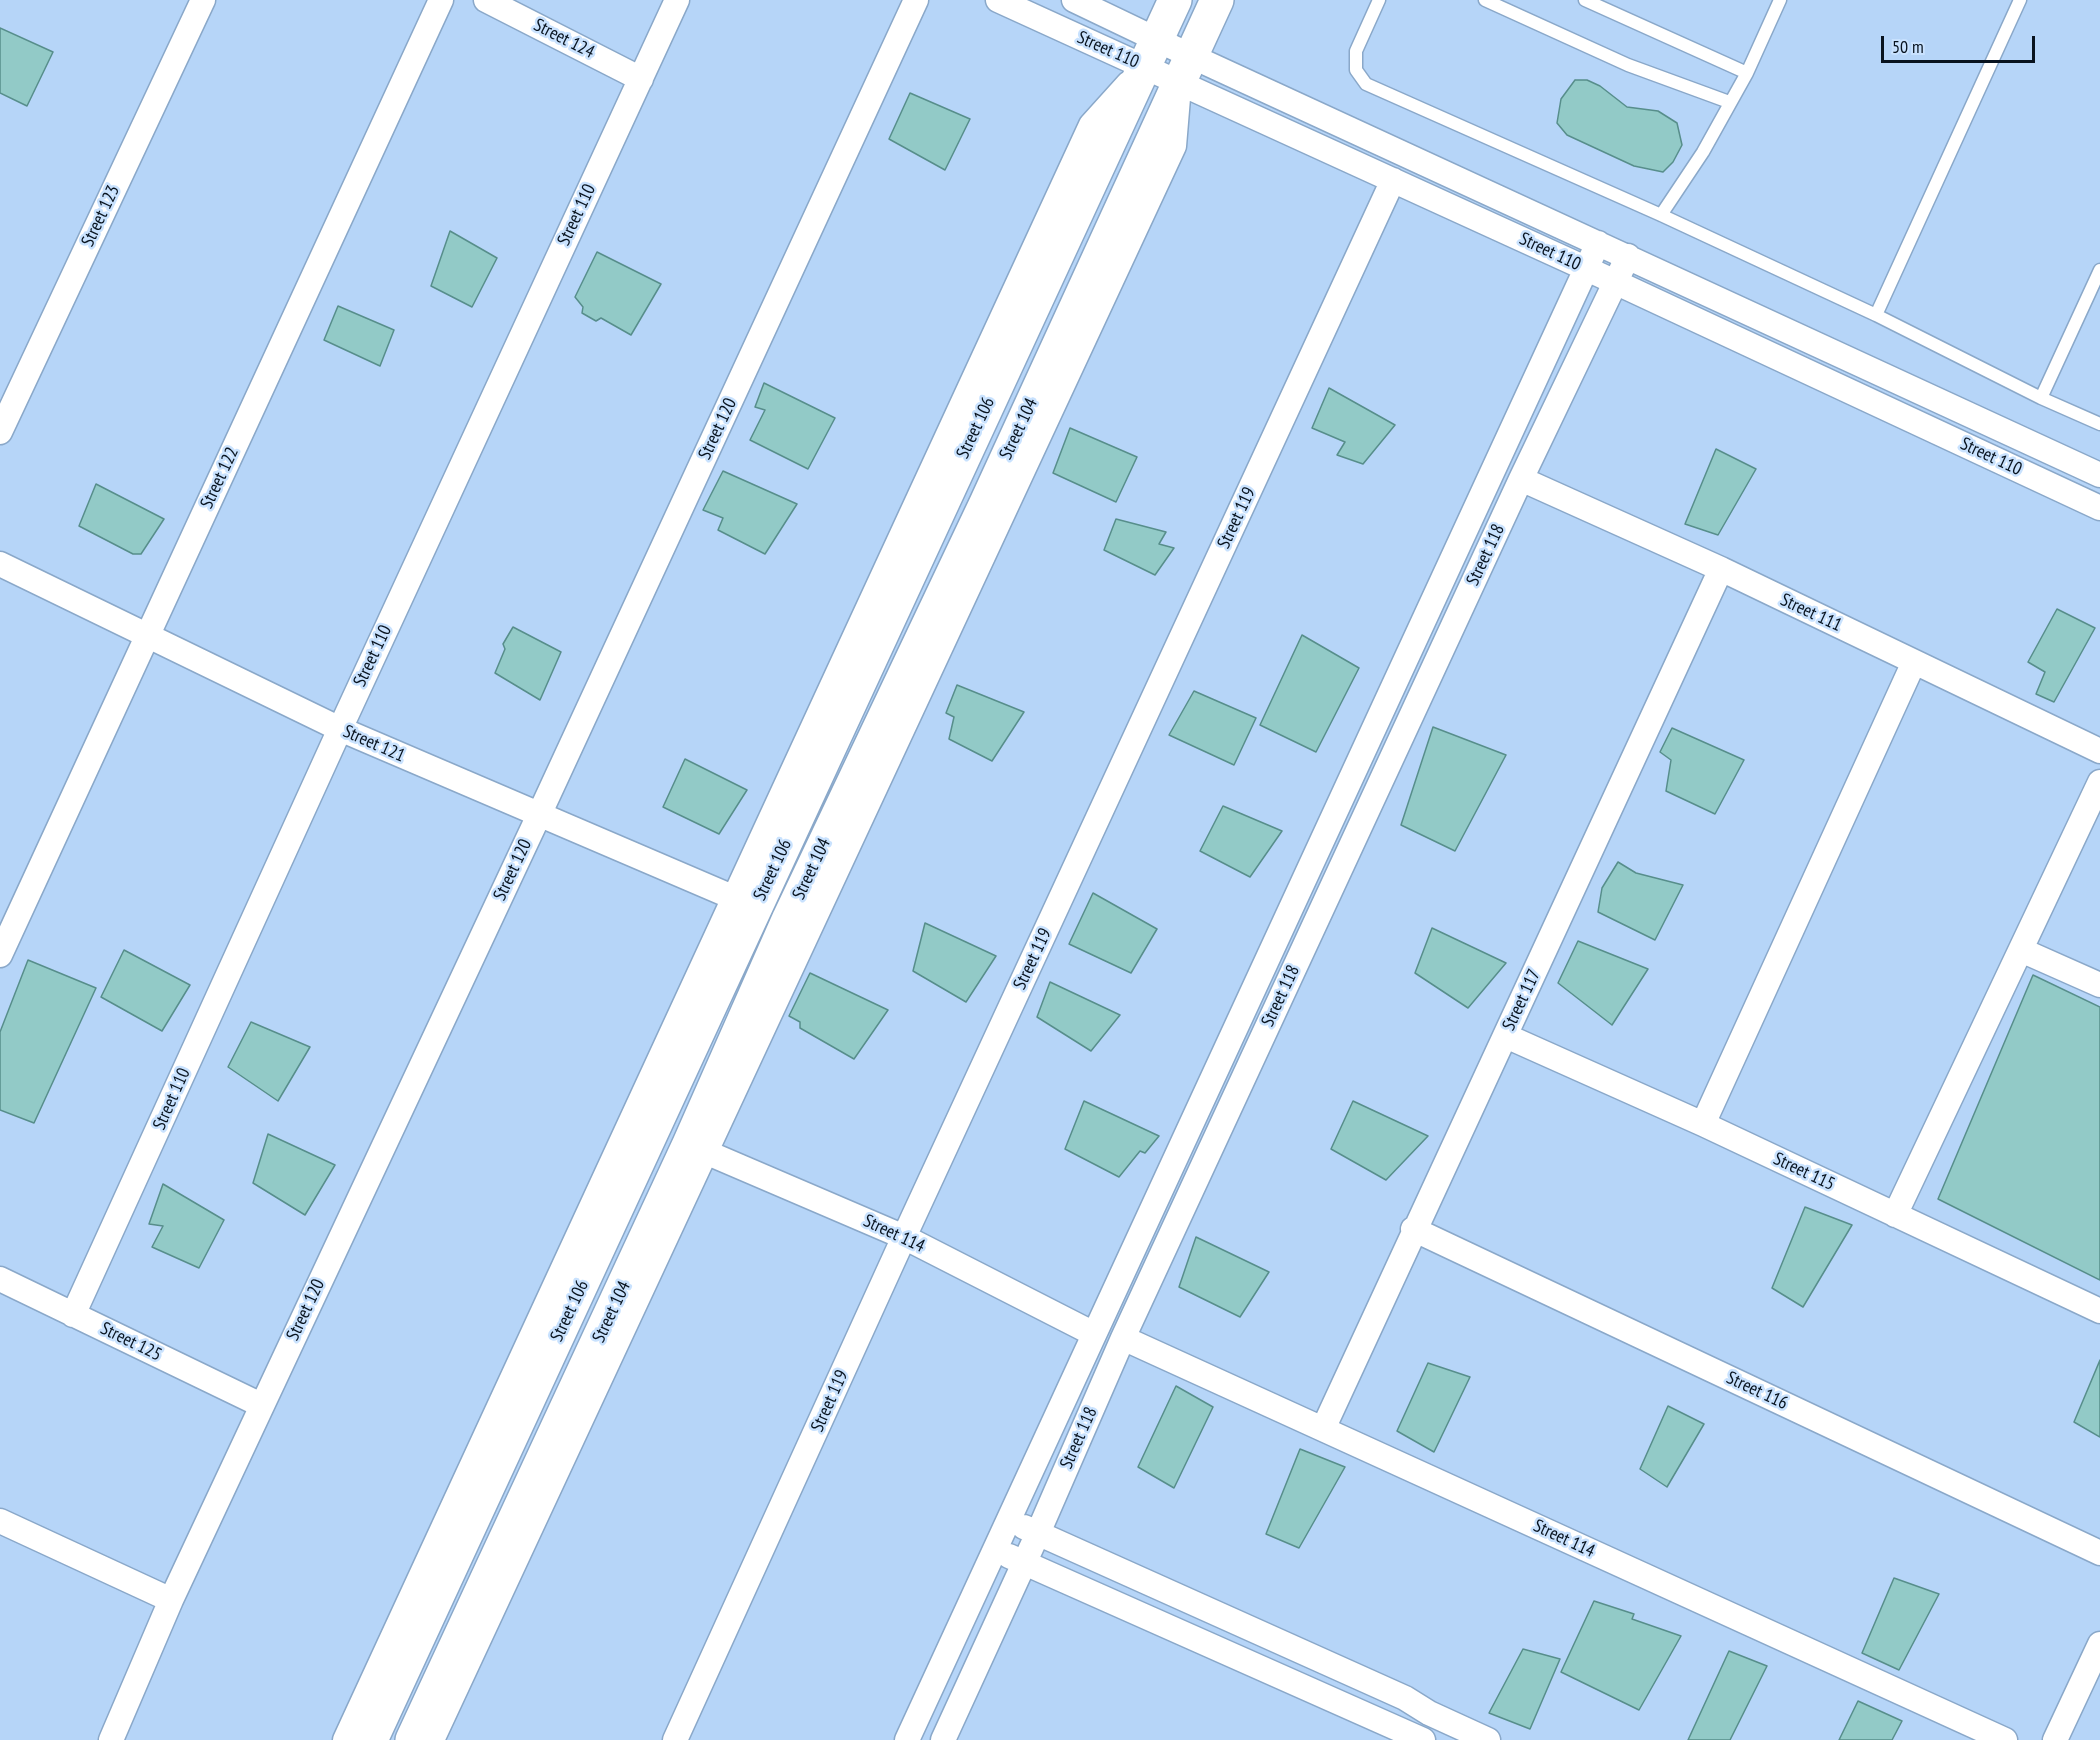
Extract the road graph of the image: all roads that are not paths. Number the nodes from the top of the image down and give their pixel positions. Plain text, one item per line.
1 (202, 0) edge
2 (441, 0) edge
3 (486, 0) edge
4 (677, 0) edge
5 (916, 0) edge
6 (998, 0) edge
7 (1074, 0) edge
8 (1175, 0) edge
9 (1217, 0) edge
10 (1379, 0) edge
11 (1485, 0) edge
12 (1585, 0) edge
13 (1780, 0) edge
14 (2020, 0) edge
15 (1150, 52) junction
16 (1185, 69) junction
17 (1747, 72) junction
18 (641, 79) junction
19 (1729, 102) junction
20 (1393, 180) junction
21 (1661, 214) junction
22 (1598, 243) junction
23 (1628, 256) junction
24 (1041, 262) junction
25 (1585, 268) junction
26 (2100, 270) edge
27 (1615, 282) junction
28 (1092, 296) junction
29 (1876, 315) junction
30 (2041, 398) junction
31 (2100, 424) edge
32 (0, 432) edge
33 (2100, 475) edge
34 (1521, 478) junction
35 (948, 488) junction
36 (986, 503) junction
37 (2100, 508) edge
38 (0, 564) edge
39 (1720, 569) junction
40 (148, 634) junction
41 (1914, 662) junction
42 (893, 724) junction
43 (340, 729) junction
44 (2100, 751) edge
45 (2100, 782) edge
46 (539, 815) junction
47 (746, 903) junction
48 (2021, 950) junction
49 (0, 956) edge
50 (2100, 986) edge
51 (1506, 1036) junction
52 (1703, 1124) junction
53 (698, 1149) junction
54 (629, 1157) junction
55 (1896, 1215) junction
56 (1413, 1229) junction
57 (904, 1238) junction
58 (0, 1279) edge
59 (2100, 1311) edge
60 (73, 1315) junction
61 (1094, 1334) junction
62 (1123, 1338) junction
63 (533, 1390) junction
64 (568, 1404) junction
65 (261, 1405) junction
66 (1323, 1429) junction
67 (1008, 1520) junction
68 (0, 1521) edge
69 (1038, 1533) junction
70 (996, 1550) junction
71 (2100, 1553) edge
72 (1024, 1563) junction
73 (171, 1600) junction
74 (2100, 1644) edge
75 (456, 1668) junction
76 (1405, 1698) junction
77 (1429, 1713) junction
78 (1389, 1732) edge
79 (1418, 1739) edge
80 (111, 1740) edge
81 (345, 1740) edge
82 (371, 1740) edge
83 (412, 1740) edge
84 (432, 1740) edge
85 (675, 1740) edge
86 (907, 1740) edge
87 (943, 1740) edge
88 (1488, 1740) edge
89 (2005, 1740) edge
90 (2055, 1740) edge

1 - 32 street, Street 123
2 - 40 street, Street 122
3 - 18 street, Street 124
4 - 18 street, Street 110
5 - 46 street, Street 120
6 - 15 street, Street 110
7 - 15 street, Street 110
8 - 15 street, Street 106
9 - 16 street, Street 104
10 - 21 lane
11 - 19 lane
12 - 17 lane
13 - 17 lane
14 - 29 lane
15 - 16 street, Street 110
15 - 24 street, Street 106
16 - 20 street, Street 110
16 - 22 street, Street 110
16 - 28 street, Street 104
17 - 19 lane
18 - 43 street, Street 110
19 - 21 lane
20 - 25 street, Street 110
20 - 57 street, Street 119
21 - 29 lane
22 - 23 street, Street 110
22 - 25 street
23 - 27 street, Street 118
23 - 33 street, Street 110
24 - 35 street, Street 106
24 - 47 street
25 - 27 street, Street 110
25 - 61 street
26 - 30 lane
27 - 34 street, Street 118
27 - 37 street, Street 110
28 - 36 street, Street 104
28 - 42 street
29 - 30 lane
30 - 31 lane
34 - 39 street, Street 111
34 - 62 street, Street 118
35 - 36 street
35 - 47 street, Street 106
36 - 42 street, Street 104
38 - 40 street, Street 121
39 - 41 street, Street 111
39 - 51 street, Street 117
40 - 43 street, Street 121
40 - 49 street, Street 122
41 - 44 street, Street 111
41 - 52 street
42 - 53 street, Street 104
43 - 46 street, Street 121
43 - 60 street, Street 110
45 - 48 street
46 - 47 street, Street 121
46 - 65 street, Street 120
47 - 54 street, Street 106
48 - 50 street
48 - 55 street
51 - 52 street, Street 115
51 - 56 street, Street 117
52 - 55 street, Street 115
53 - 57 street, Street 114
53 - 64 street, Street 104
53 - 75 street
54 - 63 street, Street 106
54 - 81 street
55 - 59 street, Street 115
56 - 66 street, Street 117
56 - 71 street, Street 116
57 - 61 street, Street 114
57 - 85 street, Street 119
58 - 60 street, Street 125
60 - 65 street, Street 125
61 - 67 street
62 - 66 street, Street 114
62 - 69 street, Street 118
63 - 64 street
63 - 82 street, Street 106
64 - 75 street, Street 104
65 - 73 street, Street 120
66 - 89 street, Street 114
67 - 69 street
67 - 70 street
68 - 73 street
69 - 72 street, Street 118
69 - 76 street
70 - 72 street
70 - 86 street
72 - 78 street
72 - 87 street, Street 118
73 - 80 street, Street 120
74 - 90 street
75 - 83 street, Street 104
75 - 84 street
76 - 77 street
76 - 78 street
77 - 79 street
77 - 88 street
78 - 79 street

